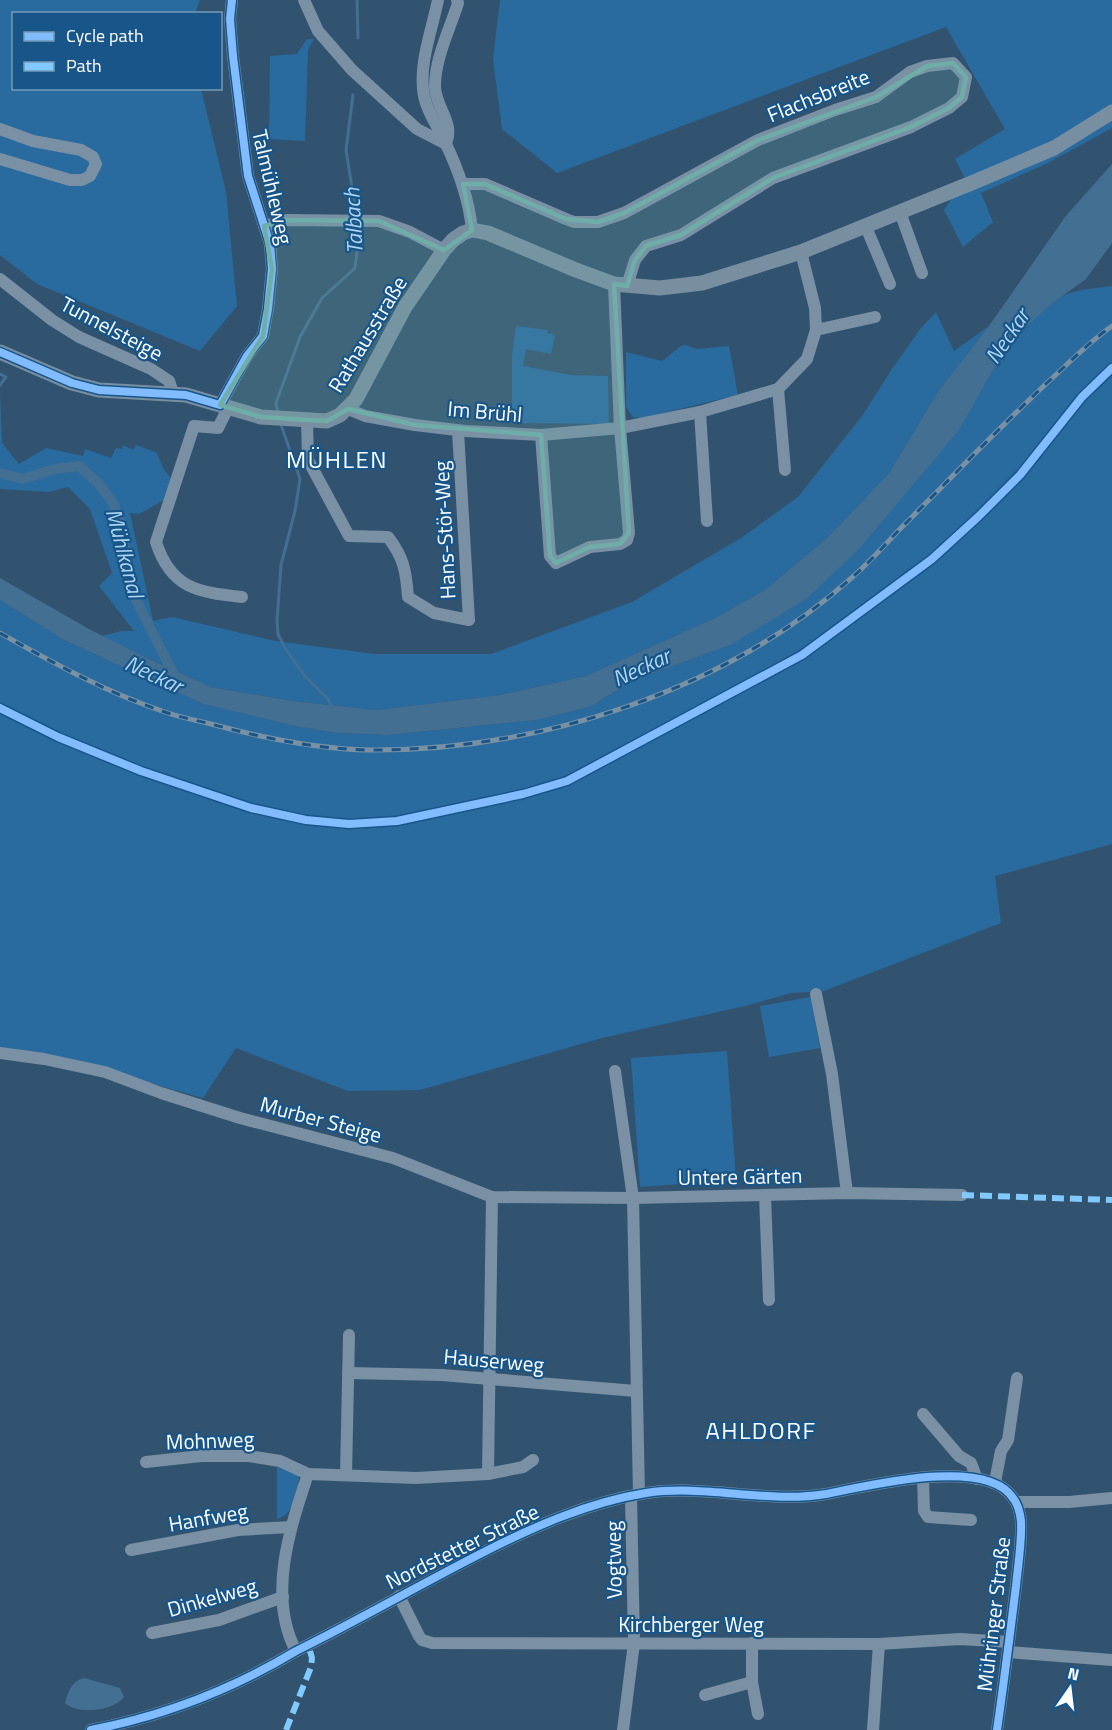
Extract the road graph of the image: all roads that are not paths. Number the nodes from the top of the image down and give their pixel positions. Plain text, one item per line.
1 (232, 0) edge
2 (304, 0) edge
3 (438, 0) edge
4 (458, 0) edge
5 (1112, 112) edge
6 (0, 129) edge
7 (446, 144) junction
8 (0, 159) edge
9 (463, 184) junction
10 (900, 212) junction
11 (264, 226) junction
12 (866, 227) junction
13 (472, 231) junction
14 (444, 250) junction
15 (801, 252) junction
16 (922, 273) dead end
17 (0, 279) edge
18 (890, 284) dead end
19 (620, 285) junction
20 (875, 317) dead end
21 (816, 330) junction
22 (0, 352) edge
23 (778, 389) junction
24 (173, 393) junction
25 (224, 406) junction
26 (348, 409) junction
27 (700, 412) junction
28 (307, 420) junction
29 (620, 428) junction
30 (458, 430) junction
31 (542, 435) junction
32 (785, 470) dead end
33 (706, 522) dead end
34 (242, 597) dead end
35 (816, 994) dead end
36 (0, 1053) edge
37 (615, 1071) dead end
38 (848, 1193) junction
39 (765, 1195) junction
40 (962, 1195) dead end
41 (492, 1197) junction
42 (633, 1198) junction
43 (769, 1300) dead end
44 (349, 1335) dead end
45 (348, 1373) junction
46 (489, 1378) junction
47 (1017, 1378) dead end
48 (636, 1391) junction
49 (922, 1414) dead end
50 (533, 1460) dead end
51 (147, 1462) dead end
52 (308, 1474) junction
53 (488, 1474) junction
54 (346, 1475) junction
55 (923, 1478) junction
56 (977, 1479) junction
57 (995, 1482) junction
58 (635, 1495) junction
59 (1112, 1498) edge
60 (1016, 1502) junction
61 (971, 1520) dead end
62 (291, 1527) junction
63 (132, 1550) dead end
64 (399, 1596) junction
65 (283, 1597) junction
66 (152, 1633) dead end
67 (634, 1643) junction
68 (752, 1643) junction
69 (879, 1644) junction
70 (1008, 1647) junction
71 (296, 1651) junction
72 (1112, 1660) edge
73 (752, 1682) junction
74 (705, 1695) dead end
75 (758, 1714) dead end
76 (91, 1730) edge
77 (623, 1730) edge
78 (873, 1730) edge
79 (997, 1730) edge

1 - 11 street, Talmühleweg
2 - 7 street
3 - 7 street
4 - 7 street
5 - 10 main road
6 - 8 street
7 - 9 street
9 - 13 street
9 - 19 street, Flachsbreite
10 - 12 main road
10 - 16 street
11 - 14 street
11 - 25 street, Talmühleweg
12 - 15 main road
12 - 18 street
13 - 14 main road, Rathausstraße
13 - 19 main road
14 - 26 main road, Rathausstraße
15 - 19 main road
15 - 21 street, Im Brühl
17 - 24 street, Tunnelsteige
19 - 29 street
20 - 21 street
21 - 23 street, Im Brühl
22 - 24 main road, Rathausstraße
23 - 27 street, Im Brühl
23 - 32 street
24 - 25 main road, Rathausstraße
25 - 28 main road, Rathausstraße
25 - 34 street, Talmühleweg
26 - 28 main road, Rathausstraße
26 - 30 street, Im Brühl
27 - 29 street, Im Brühl
27 - 33 street
28 - 30 street, Hans-Stör-Weg
29 - 31 street, Im Brühl
29 - 31 street
30 - 31 street, Im Brühl
35 - 38 street
36 - 41 street, Murber Steige
37 - 42 street
38 - 39 street, Untere Gärten
38 - 40 street, Untere Gärten
39 - 42 street, Untere Gärten
39 - 43 street
41 - 42 street, Murber Steige
41 - 46 street
42 - 48 street
44 - 45 street
45 - 46 street, Hauserweg
45 - 54 street
46 - 48 street, Hauserweg
46 - 53 street
47 - 57 street
48 - 58 street
49 - 56 street
50 - 53 street
51 - 52 street, Mohnweg
52 - 54 street
52 - 62 street
53 - 54 street
55 - 56 street, Nordstetter Straße
55 - 58 street, Nordstetter Straße
55 - 61 street
56 - 57 street, Nordstetter Straße
57 - 60 street
58 - 64 street, Nordstetter Straße
58 - 67 street, Vogtweg
59 - 60 street
60 - 70 street, Mühringer Straße
62 - 63 street, Hanfweg
62 - 65 street
64 - 67 street, Kirchberger Weg
64 - 71 street, Nordstetter Straße
65 - 66 street, Dinkelweg
65 - 71 street
67 - 68 street, Kirchberger Weg
67 - 77 street, Vogtweg
68 - 69 street, Kirchberger Weg
68 - 73 street
69 - 70 street, Kirchberger Weg
69 - 78 street
70 - 72 street, Kirchberger Weg
70 - 79 street, Mühringer Straße
71 - 76 street, Nordstetter Straße
73 - 74 street
73 - 75 street

